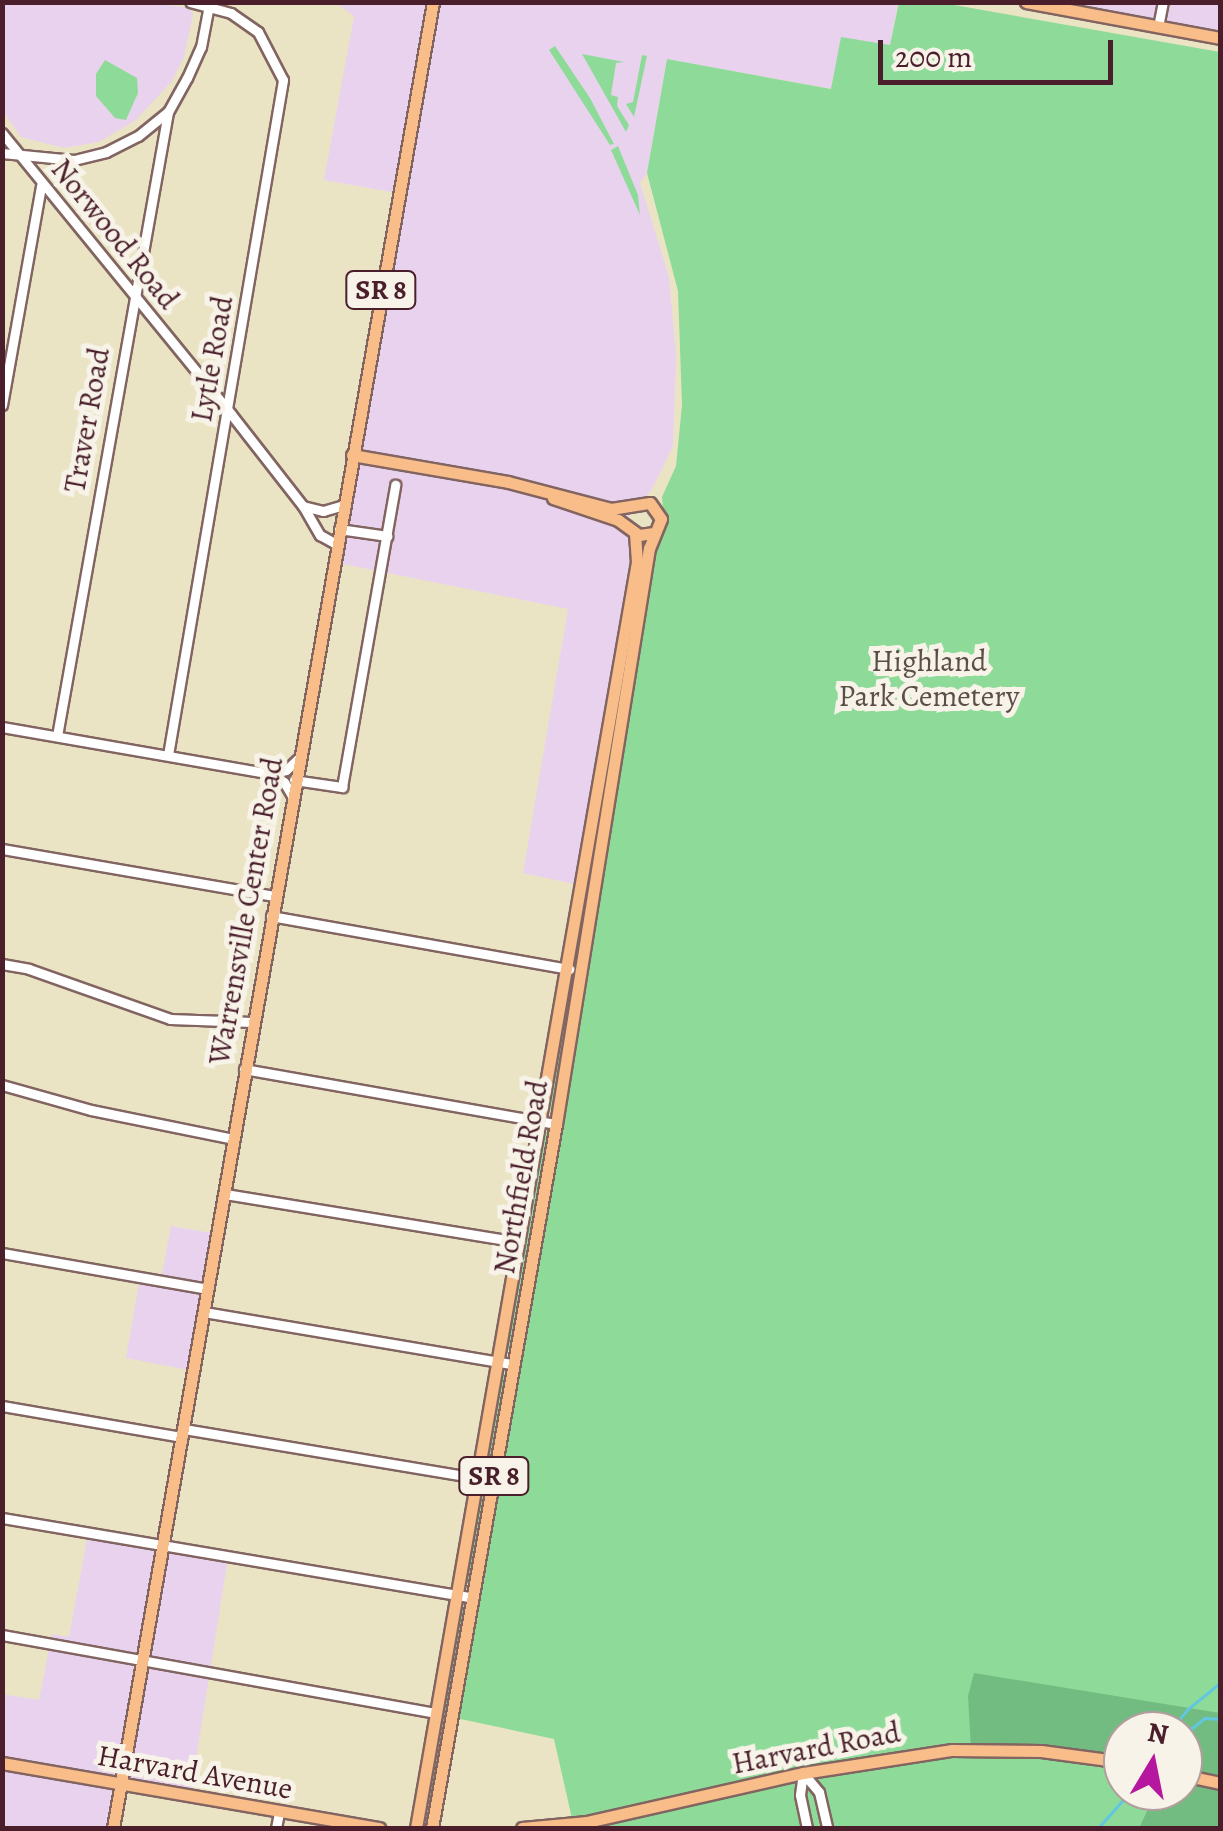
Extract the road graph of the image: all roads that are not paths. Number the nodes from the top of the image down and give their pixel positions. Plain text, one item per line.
1 (190, 2) edge
2 (433, 2) edge
3 (1026, 2) edge
4 (1163, 2) edge
5 (209, 4) edge
6 (1158, 27) junction
7 (1220, 38) edge
8 (168, 112) junction
9 (2, 133) edge
10 (2, 153) edge
11 (22, 156) junction
12 (41, 185) junction
13 (134, 300) junction
14 (2, 405) edge
15 (228, 410) junction
16 (352, 455) junction
17 (395, 484) dead end
18 (535, 489) junction
19 (344, 505) junction
20 (303, 506) junction
21 (632, 507) junction
22 (339, 529) junction
23 (632, 530) junction
24 (654, 534) junction
25 (387, 536) junction
26 (336, 544) junction
27 (2, 727) edge
28 (57, 736) junction
29 (168, 755) junction
30 (298, 759) junction
31 (271, 774) junction
32 (294, 780) junction
33 (292, 796) junction
34 (2, 849) edge
35 (274, 896) junction
36 (271, 916) junction
37 (2, 964) edge
38 (564, 968) junction
39 (582, 971) junction
40 (252, 1022) junction
41 (244, 1069) junction
42 (2, 1085) edge
43 (538, 1121) junction
44 (556, 1124) junction
45 (233, 1139) junction
46 (225, 1194) junction
47 (516, 1242) junction
48 (2, 1253) edge
49 (208, 1289) junction
50 (204, 1312) junction
51 (496, 1361) junction
52 (513, 1364) junction
53 (2, 1406) edge
54 (183, 1433) junction
55 (476, 1478) junction
56 (2, 1518) edge
57 (164, 1548) junction
58 (456, 1596) junction
59 (472, 1598) junction
60 (2, 1635) edge
61 (144, 1662) junction
62 (436, 1713) junction
63 (1103, 1759) edge
64 (2, 1763) edge
65 (803, 1772) junction
66 (122, 1785) junction
67 (279, 1812) junction
68 (114, 1828) edge
69 (276, 1828) edge
70 (379, 1828) edge
71 (416, 1828) edge
72 (432, 1828) edge
73 (522, 1828) edge
74 (807, 1828) edge
75 (827, 1828) edge

1 - 5 street, Lytle Road
2 - 16 main road, Warrensville Center Road / SR 8
3 - 6 main road
4 - 6 street
5 - 8 street
5 - 15 street, Lytle Road
6 - 7 main road
8 - 11 street
8 - 13 street, Traver Road
9 - 11 street, Norwood Road
10 - 11 street
11 - 12 street, Norwood Road
12 - 13 street, Norwood Road
12 - 14 street
13 - 15 street, Norwood Road
13 - 28 street, Traver Road
15 - 20 street, Norwood Road
15 - 29 street, Lytle Road
16 - 18 main road
16 - 19 main road, Warrensville Center Road
17 - 25 street
18 - 21 main road
18 - 23 main road
19 - 20 street
19 - 22 main road, Warrensville Center Road
20 - 26 street, Norwood Road
21 - 23 main road
21 - 24 main road
22 - 25 street
22 - 26 main road, Warrensville Center Road
23 - 24 main road
23 - 38 main road, Northfield Road / SR 8
24 - 39 main road, Northfield Road / SR 8
25 - 32 street
26 - 30 main road, Warrensville Center Road
27 - 28 street
28 - 29 street
29 - 31 street
30 - 31 street
30 - 32 main road, Warrensville Center Road
31 - 33 street
32 - 33 main road, Warrensville Center Road
33 - 35 main road, Warrensville Center Road
34 - 35 street
35 - 36 main road, Warrensville Center Road
36 - 38 street
36 - 40 main road, Warrensville Center Road
37 - 40 street
38 - 39 street
38 - 43 main road, Northfield Road / SR 8
39 - 44 main road, Northfield Road / SR 8
40 - 41 main road, Warrensville Center Road
41 - 43 street
41 - 45 main road, Warrensville Center Road
42 - 45 street
43 - 44 street
43 - 47 main road, Northfield Road / SR 8
44 - 52 main road, Northfield Road / SR 8
45 - 46 main road, Warrensville Center Road
46 - 47 street
46 - 49 main road, Warrensville Center Road
47 - 51 main road, Northfield Road / SR 8
48 - 49 street
49 - 50 main road, Warrensville Center Road
50 - 51 street
50 - 54 main road, Warrensville Center Road
51 - 52 street
51 - 55 main road, Northfield Road / SR 8
52 - 59 main road, Northfield Road / SR 8
53 - 54 street
54 - 55 street
54 - 57 main road, Warrensville Center Road
55 - 58 main road, Northfield Road / SR 8
56 - 57 street
57 - 58 street
57 - 61 main road, Warrensville Center Road
58 - 59 street
58 - 62 main road, Northfield Road / SR 8
59 - 72 main road, Northfield Road / SR 8
60 - 61 street
61 - 62 street
61 - 66 main road, Warrensville Center Road
62 - 71 main road, Northfield Road / SR 8
63 - 65 main road, Harvard Road
64 - 66 main road, Harvard Avenue
65 - 73 main road, Harvard Road
65 - 74 street
65 - 75 street
66 - 67 main road, Harvard Avenue
66 - 68 main road, Warrensville Center Road
67 - 69 street
67 - 70 main road, Harvard Avenue

